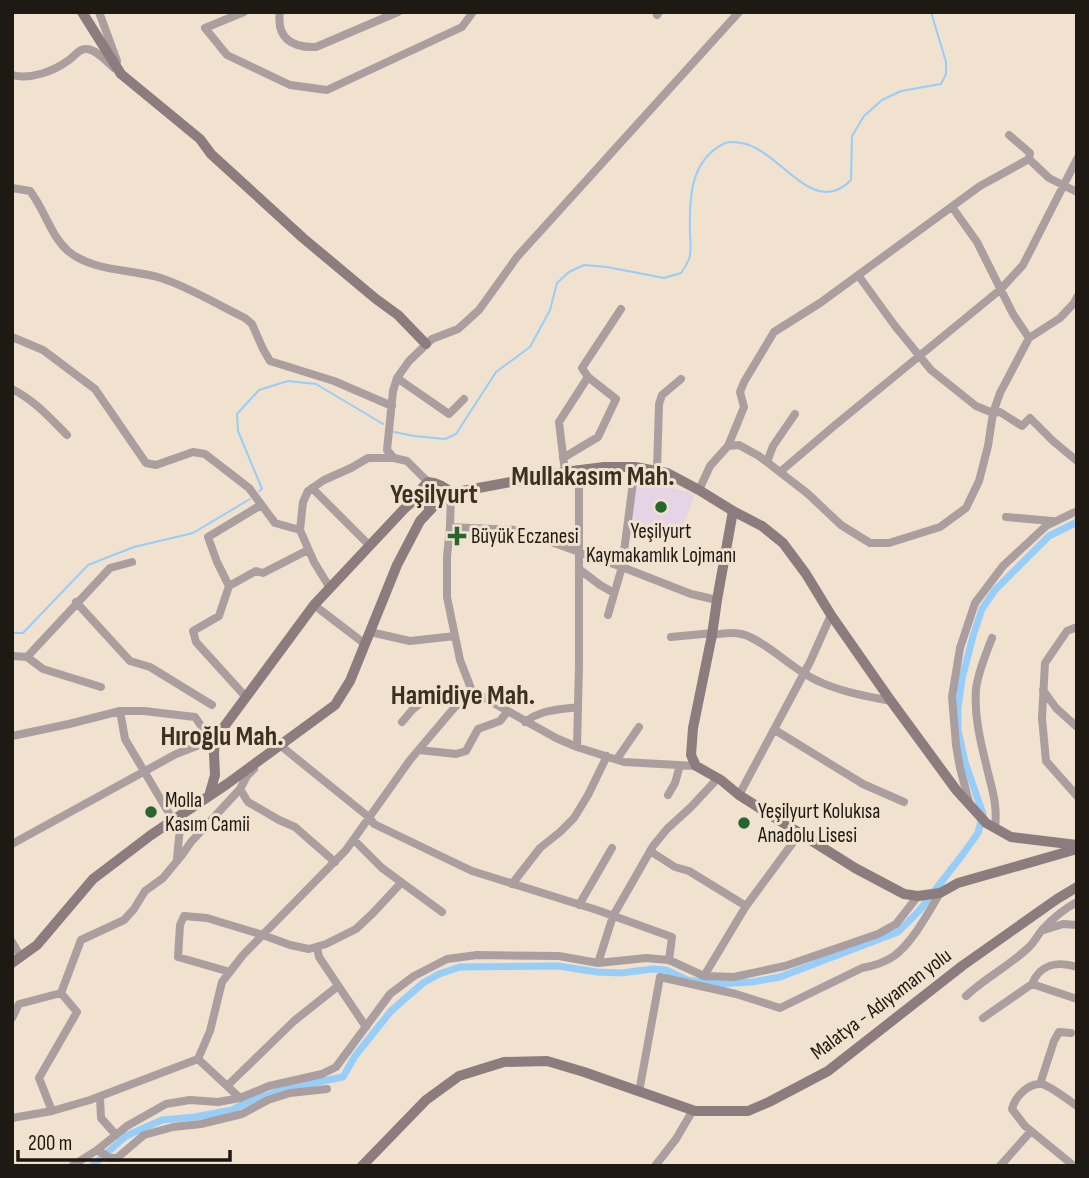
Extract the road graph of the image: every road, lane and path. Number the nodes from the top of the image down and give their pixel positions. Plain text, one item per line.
1 (82, 12) edge
2 (99, 12) edge
3 (244, 12) edge
4 (280, 12) edge
5 (473, 12) edge
6 (739, 12) edge
7 (393, 13) edge
8 (121, 74) junction
9 (12, 75) edge
10 (1009, 135) dead end
11 (1029, 159) junction
12 (1077, 159) edge
13 (1062, 185) junction
14 (12, 188) edge
15 (1077, 192) edge
16 (952, 207) junction
17 (858, 275) junction
18 (1001, 289) junction
19 (1077, 297) edge
20 (621, 309) dead end
21 (12, 337) edge
22 (1030, 338) junction
23 (426, 344) junction
24 (919, 355) junction
25 (588, 377) junction
26 (397, 378) junction
27 (681, 379) dead end
28 (12, 389) edge
29 (464, 399) dead end
30 (392, 406) junction
31 (993, 413) junction
32 (795, 414) dead end
33 (67, 435) dead end
34 (728, 446) junction
35 (394, 458) junction
36 (563, 458) junction
37 (1077, 461) edge
38 (766, 462) junction
39 (635, 467) junction
40 (579, 469) junction
41 (657, 470) junction
42 (565, 472) junction
43 (780, 472) junction
44 (428, 482) junction
45 (312, 488) junction
46 (699, 490) junction
47 (451, 493) junction
48 (420, 495) junction
49 (261, 505) junction
50 (434, 506) junction
51 (733, 511) junction
52 (1077, 511) edge
53 (1006, 517) dead end
54 (1055, 521) junction
55 (450, 527) junction
56 (300, 530) junction
57 (370, 546) junction
58 (308, 550) junction
59 (579, 553) junction
60 (132, 562) dead end
61 (622, 567) junction
62 (579, 569) junction
63 (229, 586) junction
64 (330, 588) junction
65 (614, 593) junction
66 (717, 600) junction
67 (76, 602) junction
68 (314, 605) junction
69 (608, 615) dead end
70 (831, 615) junction
71 (1077, 627) edge
72 (370, 632) junction
73 (712, 634) junction
74 (455, 636) junction
75 (671, 637) dead end
76 (992, 638) dead end
77 (365, 644) junction
78 (12, 656) edge
79 (27, 657) junction
80 (803, 674) junction
81 (101, 687) dead end
82 (1043, 690) junction
83 (472, 691) junction
84 (246, 696) junction
85 (891, 701) junction
86 (212, 705) dead end
87 (578, 707) junction
88 (120, 711) junction
89 (507, 712) junction
90 (402, 722) dead end
91 (526, 722) junction
92 (639, 727) dead end
93 (1077, 727) edge
94 (775, 730) junction
95 (12, 736) edge
96 (215, 739) junction
97 (281, 746) junction
98 (577, 747) junction
99 (419, 750) junction
100 (268, 755) junction
101 (607, 756) junction
102 (617, 760) junction
103 (680, 765) junction
104 (696, 766) junction
105 (143, 772) junction
106 (718, 778) junction
107 (240, 789) junction
108 (668, 795) dead end
109 (739, 795) junction
110 (209, 796) junction
111 (1077, 796) edge
112 (904, 802) dead end
113 (970, 805) junction
114 (178, 817) junction
115 (370, 818) junction
116 (987, 822) junction
117 (800, 833) junction
118 (179, 837) junction
119 (354, 840) junction
120 (12, 844) edge
121 (1077, 847) edge
122 (187, 848) junction
123 (612, 848) dead end
124 (650, 851) junction
125 (177, 861) junction
126 (335, 862) junction
127 (401, 883) junction
128 (512, 884) junction
129 (1077, 887) edge
130 (931, 894) junction
131 (1077, 902) edge
132 (579, 905) junction
133 (746, 906) junction
134 (442, 912) dead end
135 (613, 916) junction
136 (1077, 925) edge
137 (1041, 931) junction
138 (263, 935) junction
139 (12, 942) edge
140 (317, 947) junction
141 (17, 960) edge
142 (669, 960) junction
143 (598, 963) junction
144 (1077, 967) edge
145 (230, 972) junction
146 (704, 976) junction
147 (1032, 984) junction
148 (338, 986) junction
149 (61, 993) junction
150 (965, 996) dead end
151 (1077, 999) edge
152 (12, 1018) edge
153 (983, 1018) dead end
154 (366, 1027) junction
155 (1075, 1036) edge
156 (198, 1059) junction
157 (1040, 1084) junction
158 (227, 1086) junction
159 (327, 1089) dead end
160 (639, 1092) junction
161 (100, 1097) junction
162 (240, 1098) junction
163 (1077, 1106) edge
164 (693, 1110) junction
165 (52, 1111) junction
166 (12, 1118) edge
167 (1031, 1131) junction
168 (116, 1135) junction
169 (123, 1153) junction
170 (103, 1154) junction
171 (72, 1166) edge
172 (122, 1166) edge
173 (362, 1166) edge
174 (654, 1166) edge
175 (1000, 1166) edge
176 (1074, 1166) edge

1 - 8 main road
2 - 8 street
3 - 5 street
4 - 7 street
6 - 23 street
8 - 9 street
8 - 23 main road
10 - 11 street
11 - 13 street
11 - 16 street
12 - 13 street
13 - 15 street
13 - 18 street
14 - 30 street
16 - 17 street
16 - 18 street
17 - 24 street
17 - 34 street
18 - 22 street
18 - 24 street
19 - 22 street
20 - 25 street
21 - 49 street
22 - 31 street
23 - 26 street
24 - 31 street
24 - 43 street
25 - 36 street
25 - 36 street
26 - 29 street
26 - 30 street
27 - 41 street
28 - 33 street
30 - 35 street
31 - 37 street
31 - 43 street
32 - 38 street
34 - 38 street
34 - 46 street
35 - 44 street
35 - 45 street
36 - 42 street
38 - 43 street
39 - 40 main road
39 - 41 main road
39 - 61 street
40 - 42 main road
40 - 59 street
41 - 46 main road
42 - 47 main road
44 - 47 main road
44 - 48 main road
45 - 56 street
45 - 57 street
46 - 51 main road
47 - 50 main road
47 - 55 street
48 - 50 main road
48 - 57 main road
49 - 56 street
49 - 63 street
50 - 72 main road
51 - 66 main road
51 - 70 main road
52 - 54 street
53 - 54 street
54 - 113 street
55 - 59 street
55 - 74 street
56 - 58 street
57 - 64 main road
58 - 63 street
58 - 64 street
59 - 61 street
59 - 62 street
60 - 67 street
61 - 65 street
61 - 66 street
62 - 65 street
62 - 87 street
63 - 84 street
64 - 68 main road
65 - 69 street
66 - 73 main road
67 - 79 street
67 - 86 street
68 - 77 street
68 - 84 main road
70 - 80 street
70 - 85 main road
71 - 82 street
72 - 74 street
72 - 77 main road
73 - 75 street
73 - 80 street
73 - 104 main road
74 - 83 street
76 - 116 street
77 - 97 main road
78 - 79 street
79 - 81 street
80 - 85 street
80 - 94 street
82 - 93 street
82 - 111 street
83 - 89 street
83 - 90 street
83 - 99 street
84 - 96 main road
85 - 113 main road
87 - 91 street
87 - 98 street
88 - 95 street
88 - 96 street
88 - 105 street
89 - 91 street
89 - 99 street
91 - 98 street
92 - 102 street
94 - 109 street
94 - 112 street
96 - 105 street
96 - 110 main road
97 - 100 main road
97 - 115 street
98 - 101 street
99 - 115 street
100 - 107 street
100 - 110 main road
101 - 102 street
101 - 128 street
102 - 103 street
103 - 104 street
103 - 108 street
104 - 106 main road
105 - 114 street
105 - 120 street
106 - 109 main road
106 - 124 street
107 - 122 street
107 - 126 street
109 - 117 main road
110 - 114 main road
113 - 116 main road
114 - 118 street
114 - 141 main road
115 - 119 street
115 - 128 street
116 - 121 main road
117 - 130 main road
117 - 133 street
118 - 122 street
118 - 125 street
119 - 126 street
119 - 127 street
121 - 130 main road
122 - 125 street
123 - 132 street
124 - 133 street
124 - 135 street
125 - 149 street
126 - 138 street
127 - 134 street
127 - 140 street
128 - 132 street
129 - 164 main road, Malatya - Adıyaman yolu
130 - 146 street
130 - 160 street
131 - 137 street
132 - 135 street
133 - 146 street
135 - 142 street
135 - 143 street
136 - 137 street
137 - 150 street
138 - 140 street
138 - 145 street
138 - 145 street
139 - 141 street
140 - 148 street
142 - 143 street
142 - 146 street
143 - 154 street
144 - 147 street
145 - 156 street
147 - 151 street
147 - 153 street
148 - 154 street
148 - 158 street
149 - 152 street
149 - 165 street
154 - 162 street
155 - 157 street
156 - 158 street
156 - 161 street
157 - 163 street
157 - 167 street
158 - 162 street
159 - 169 street
160 - 164 main road, Malatya - Adıyaman yolu
160 - 173 main road, Malatya - Adıyaman yolu
161 - 165 street
161 - 168 street
162 - 168 street
164 - 174 street
165 - 166 street
167 - 175 street
167 - 176 street
168 - 170 street
169 - 170 street
169 - 172 street
170 - 171 street

